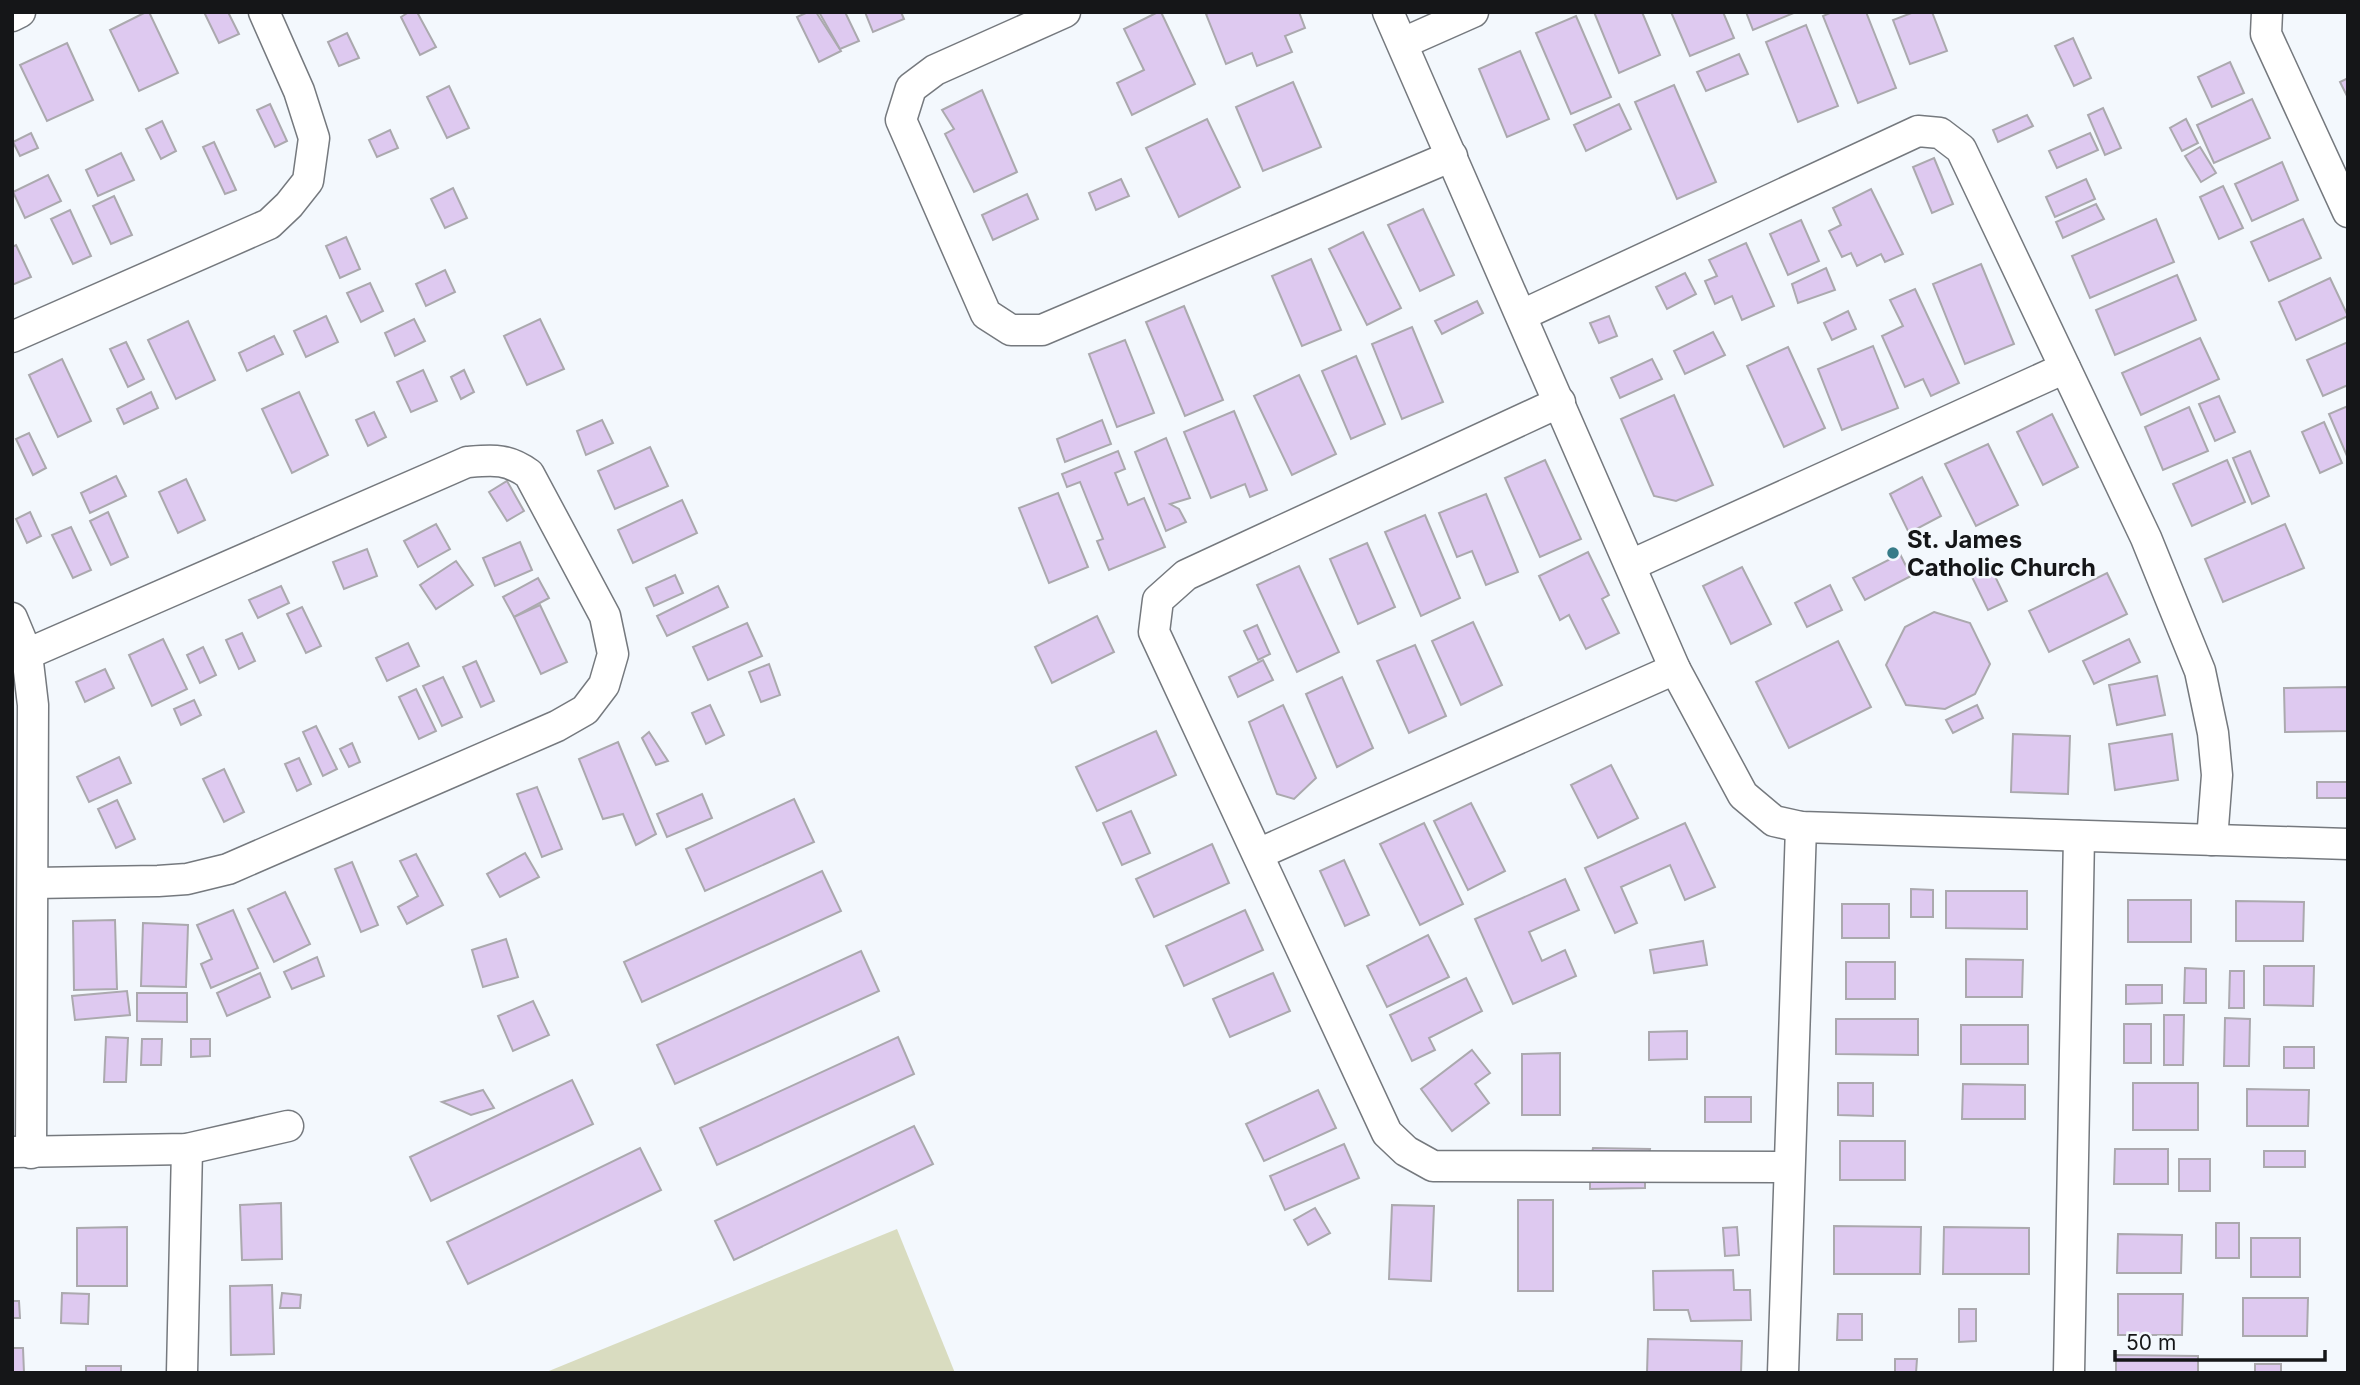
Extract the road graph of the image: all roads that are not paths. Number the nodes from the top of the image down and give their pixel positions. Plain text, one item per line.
1 (20, 12) edge
2 (264, 12) edge
3 (1065, 12) edge
4 (1388, 12) edge
5 (1473, 12) edge
6 (2267, 12) edge
7 (12, 16) edge
8 (1403, 43) junction
9 (1452, 156) junction
10 (2348, 212) edge
11 (1522, 315) junction
12 (12, 337) edge
13 (2065, 368) junction
14 (1560, 402) junction
15 (1631, 565) junction
16 (12, 618) edge
17 (27, 653) junction
18 (1675, 669) junction
19 (1801, 827) junction
20 (2079, 836) junction
21 (2212, 840) junction
22 (2348, 844) edge
23 (1258, 854) junction
24 (33, 883) junction
25 (288, 1126) dead end
26 (187, 1149) junction
27 (22, 1153) edge
28 (1789, 1167) junction
29 (182, 1373) edge
30 (1783, 1373) edge
31 (2069, 1373) edge

1 - 7 street
2 - 12 street
3 - 9 street
4 - 8 street
5 - 8 street
6 - 10 street
8 - 9 street
9 - 11 street
11 - 13 street
11 - 14 street
13 - 15 street
13 - 21 street
14 - 15 street
14 - 23 street
15 - 18 street
16 - 17 street
17 - 24 street
17 - 24 street
18 - 19 street
18 - 23 street
19 - 20 street
19 - 28 street
20 - 21 street
20 - 31 street
21 - 22 street
23 - 28 street
24 - 27 street
25 - 26 street
26 - 27 street
26 - 29 street
28 - 30 street

